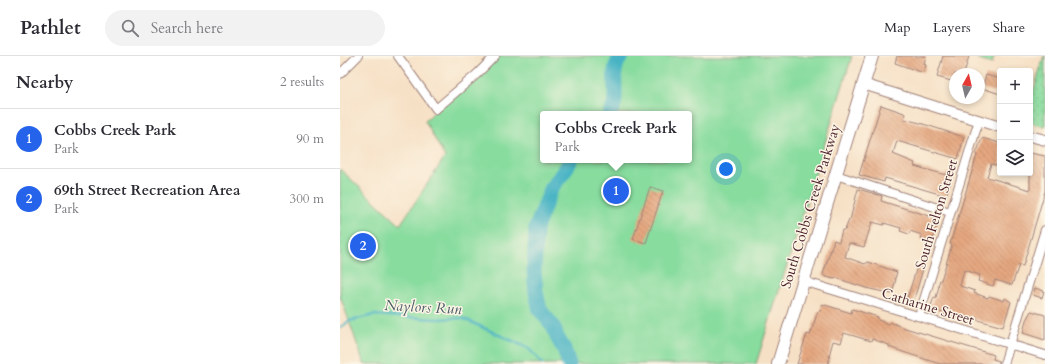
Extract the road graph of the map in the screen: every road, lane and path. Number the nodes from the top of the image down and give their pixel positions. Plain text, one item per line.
1 (358, 56) edge
2 (398, 56) edge
3 (495, 56) edge
4 (872, 56) edge
5 (340, 74) edge
6 (863, 84) junction
7 (979, 120) junction
8 (997, 126) edge
9 (1033, 137) edge
10 (1045, 140) edge
11 (836, 175) junction
12 (950, 212) junction
13 (1045, 230) edge
14 (1043, 246) edge
15 (803, 281) junction
16 (919, 316) junction
17 (1010, 345) junction
18 (1045, 355) edge
19 (778, 364) edge
20 (1004, 364) edge

1 - 5 street
2 - 3 street
4 - 6 main road, South Cobbs Creek Parkway
6 - 7 street
6 - 11 main road, South Cobbs Creek Parkway
7 - 8 street
7 - 12 street, South Felton Street
9 - 10 street
11 - 12 street
11 - 15 main road, South Cobbs Creek Parkway
12 - 16 street, South Felton Street
13 - 14 street
14 - 17 street
15 - 16 street, Catharine Street
15 - 19 main road, South Cobbs Creek Parkway
16 - 17 street, Catharine Street
17 - 18 street, Catharine Street
17 - 20 street

